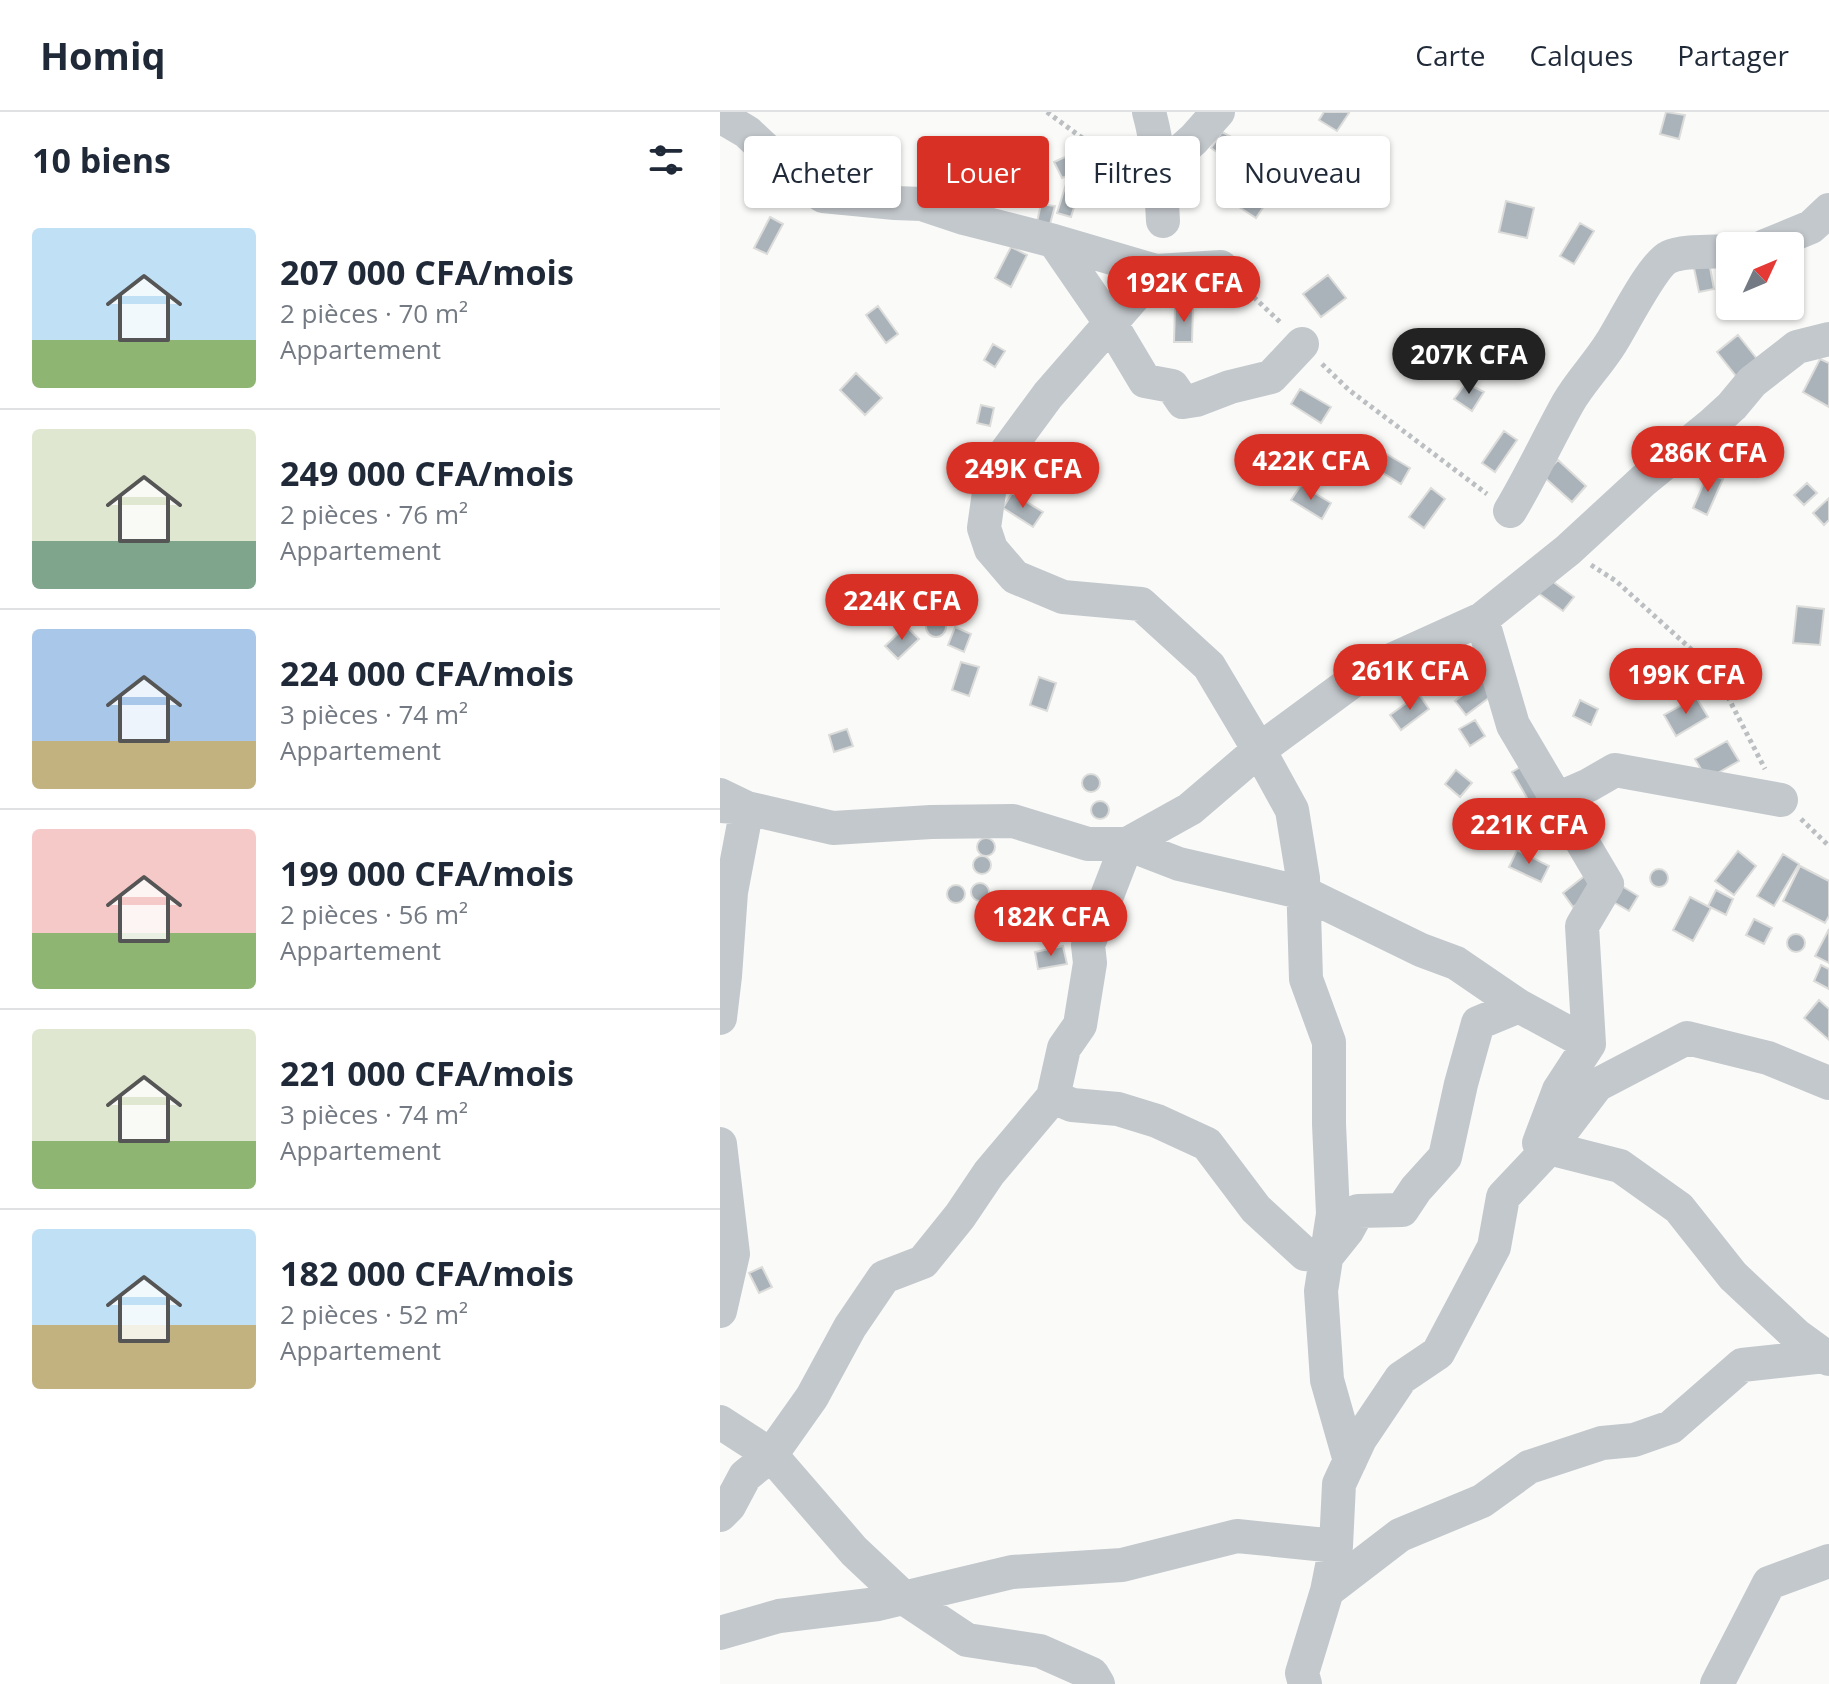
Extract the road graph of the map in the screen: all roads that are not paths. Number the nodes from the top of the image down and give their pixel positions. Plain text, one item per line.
1 (1149, 112) edge
2 (1218, 112) edge
3 (720, 116) edge
4 (1155, 136) edge
5 (1197, 136) edge
6 (1162, 208) edge
7 (1829, 210) edge
8 (1163, 221) road end
9 (1799, 232) edge
10 (1054, 241) junction
11 (1716, 251) edge
12 (1221, 267) road end
13 (1156, 271) junction
14 (1111, 324) junction
15 (1829, 339) edge
16 (1302, 344) road end
17 (1510, 511) road end
18 (1482, 619) junction
19 (1259, 750) junction
20 (1557, 799) junction
21 (1781, 800) road end
22 (729, 803) edge
23 (1127, 844) junction
24 (1304, 893) junction
25 (1519, 1006) junction
26 (720, 1018) edge
27 (1589, 1044) junction
28 (1829, 1083) edge
29 (1053, 1097) junction
30 (720, 1144) edge
31 (1540, 1157) junction
32 (1327, 1256) junction
33 (720, 1311) edge
34 (1827, 1357) edge
35 (720, 1422) edge
36 (771, 1455) junction
37 (1350, 1461) junction
38 (720, 1515) edge
39 (1336, 1546) junction
40 (1829, 1561) edge
41 (1327, 1591) junction
42 (904, 1598) junction
43 (720, 1633) edge
44 (1098, 1684) edge
45 (1305, 1684) edge
46 (1717, 1684) edge

1 - 4 street
2 - 5 street
3 - 10 street
6 - 8 street
7 - 9 street
10 - 13 street
10 - 14 street
11 - 17 street
12 - 13 street
13 - 14 street
14 - 16 street
14 - 19 street
15 - 18 street
18 - 19 street
18 - 20 street
19 - 23 street
19 - 24 street
20 - 21 street
20 - 27 street
22 - 23 street
22 - 26 street
23 - 24 street
23 - 29 street
24 - 25 street
24 - 32 street
25 - 27 street
25 - 32 street
27 - 31 street
28 - 31 street
29 - 32 street
29 - 36 street
30 - 33 street
31 - 34 street
31 - 37 street
32 - 37 street
34 - 41 street
35 - 36 street
36 - 38 street
36 - 42 street
37 - 39 street
39 - 41 street
39 - 42 street
40 - 46 street
41 - 45 street
42 - 43 street
42 - 44 street

